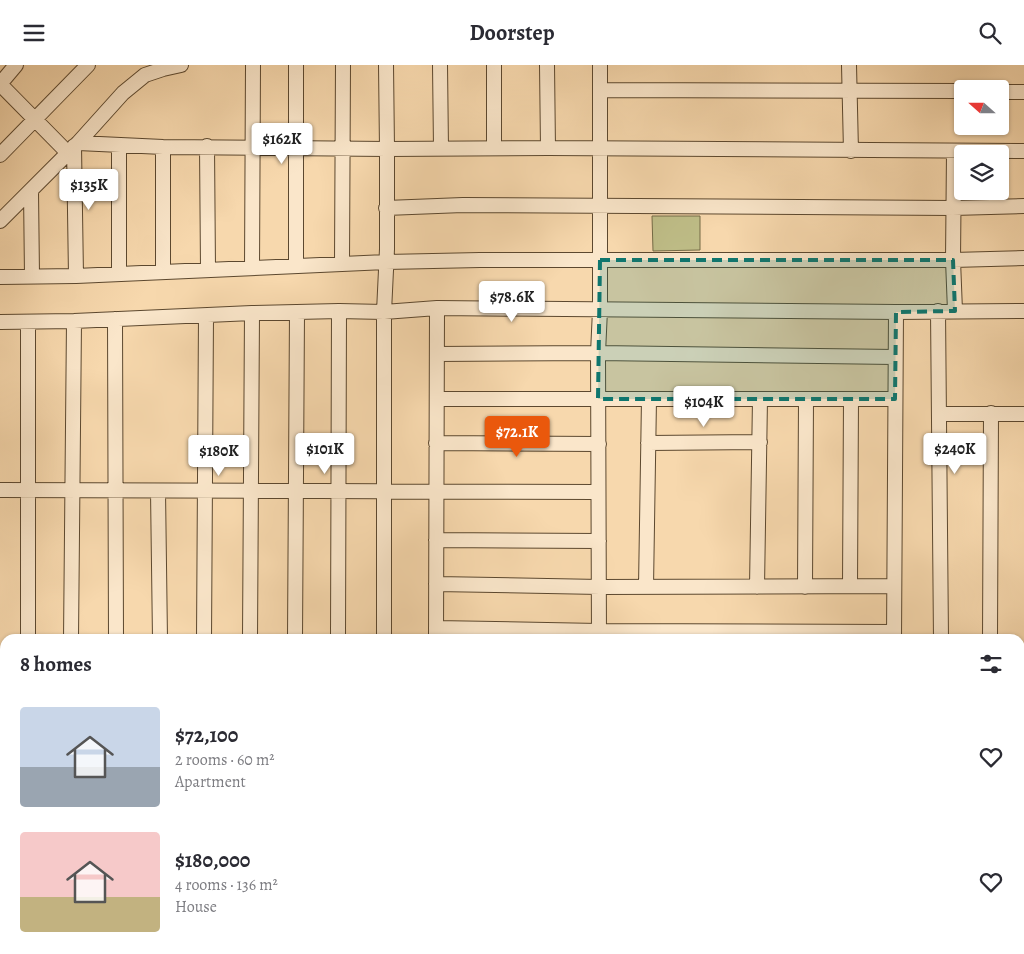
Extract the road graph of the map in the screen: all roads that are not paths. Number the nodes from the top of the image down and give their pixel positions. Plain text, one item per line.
1 (16, 65) edge
2 (88, 65) edge
3 (181, 65) edge
4 (253, 65) edge
5 (296, 65) edge
6 (343, 65) edge
7 (386, 65) edge
8 (440, 65) edge
9 (494, 65) edge
10 (548, 65) edge
11 (600, 65) edge
12 (849, 65) edge
13 (1, 78) edge
14 (600, 90) junction
15 (849, 91) junction
16 (954, 91) edge
17 (1009, 92) edge
18 (1024, 92) edge
19 (35, 120) junction
20 (119, 145) junction
21 (207, 146) junction
22 (73, 147) junction
23 (163, 147) junction
24 (252, 147) junction
25 (296, 148) junction
26 (441, 148) junction
27 (494, 148) junction
28 (548, 148) junction
29 (601, 148) junction
30 (343, 149) junction
31 (387, 149) junction
32 (851, 151) junction
33 (1009, 151) edge
34 (1024, 151) edge
35 (954, 152) joint
36 (0, 155) edge
37 (31, 191) junction
38 (1024, 205) edge
39 (600, 206) junction
40 (386, 208) junction
41 (953, 208) junction
42 (0, 221) edge
43 (1024, 257) edge
44 (953, 260) junction
45 (600, 261) junction
46 (386, 262) junction
47 (342, 263) junction
48 (296, 266) junction
49 (252, 268) junction
50 (208, 269) junction
51 (163, 271) junction
52 (119, 273) junction
53 (32, 276) junction
54 (76, 276) junction
55 (0, 277) edge
56 (437, 308) junction
57 (600, 310) junction
58 (339, 311) junction
59 (938, 311) junction
60 (955, 311) junction
61 (1024, 311) edge
62 (297, 312) junction
63 (384, 312) junction
64 (896, 312) junction
65 (252, 313) junction
66 (206, 316) junction
67 (115, 319) junction
68 (74, 321) junction
69 (28, 322) junction
70 (0, 323) edge
71 (598, 353) junction
72 (437, 354) junction
73 (895, 357) junction
74 (437, 399) junction
75 (598, 399) junction
76 (649, 399) junction
77 (760, 399) junction
78 (806, 399) junction
79 (851, 399) junction
80 (895, 399) junction
81 (991, 413) junction
82 (940, 414) junction
83 (1024, 414) edge
84 (760, 442) junction
85 (436, 443) junction
86 (648, 443) junction
87 (599, 444) junction
88 (0, 490) edge
89 (294, 490) junction
90 (29, 491) junction
91 (72, 491) junction
92 (116, 491) junction
93 (158, 491) junction
94 (205, 491) junction
95 (250, 491) junction
96 (339, 491) junction
97 (436, 491) junction
98 (383, 492) junction
99 (598, 492) junction
100 (436, 540) junction
101 (599, 541) junction
102 (436, 584) junction
103 (850, 586) junction
104 (894, 586) junction
105 (600, 587) junction
106 (646, 587) junction
107 (757, 587) junction
108 (805, 587) junction
109 (436, 633) edge
110 (28, 634) edge
111 (70, 634) edge
112 (116, 634) edge
113 (160, 634) edge
114 (204, 634) edge
115 (250, 634) edge
116 (294, 634) edge
117 (338, 634) edge
118 (384, 634) edge
119 (518, 634) edge
120 (599, 634) edge
121 (894, 634) edge
122 (941, 634) edge
123 (990, 634) edge

1 - 13 street
2 - 19 street
3 - 22 street
4 - 24 street
5 - 25 street
6 - 30 street
7 - 31 street
8 - 26 street
9 - 27 street
10 - 28 street
11 - 14 street
12 - 15 street
13 - 19 street
14 - 15 street
14 - 29 street
15 - 16 street
15 - 32 street
17 - 18 street
19 - 22 street
19 - 36 street
20 - 22 street
20 - 23 street
20 - 52 street
21 - 23 street
21 - 24 street
21 - 50 street
22 - 37 street
22 - 54 street
23 - 51 street
24 - 25 street
24 - 49 street
25 - 30 street
25 - 48 street
26 - 27 street
26 - 31 street
27 - 28 street
28 - 29 street
29 - 32 street
29 - 39 street
30 - 31 street
30 - 47 street
31 - 40 street
32 - 35 street
33 - 34 street
35 - 41 street
37 - 42 street
37 - 53 street
38 - 41 street
39 - 40 street
39 - 41 street
39 - 45 street
40 - 46 street
41 - 44 street
43 - 44 street
44 - 45 street
44 - 60 street
45 - 46 street
45 - 57 street
46 - 47 street
46 - 63 street
47 - 48 street
48 - 49 street
49 - 50 street
50 - 51 street
51 - 52 street
52 - 54 street
53 - 54 street
53 - 55 street
56 - 57 street
56 - 63 street
56 - 72 street
57 - 64 street
57 - 71 street
58 - 62 street
58 - 63 street
58 - 96 street
59 - 60 street
59 - 64 street
59 - 82 street
60 - 61 street
62 - 65 street
62 - 89 street
63 - 98 street
64 - 73 street
65 - 66 street
65 - 95 street
66 - 67 street
66 - 94 street
67 - 68 street
67 - 92 street
68 - 69 street
68 - 91 street
69 - 70 street
69 - 90 street
71 - 72 street
71 - 73 street
71 - 75 street
72 - 74 street
73 - 80 street
74 - 75 street
74 - 85 street
75 - 76 street
75 - 87 street
76 - 77 street
76 - 86 street
77 - 78 street
77 - 84 street
78 - 79 street
78 - 108 street
79 - 80 street
79 - 103 street
80 - 104 street
81 - 82 street
81 - 83 street
81 - 123 street
82 - 122 street
84 - 86 street
84 - 107 street
85 - 87 street
85 - 97 street
86 - 106 street
87 - 99 street
88 - 90 street
89 - 95 street
89 - 96 street
89 - 116 street
90 - 91 street
90 - 110 street
91 - 92 street
91 - 111 street
92 - 93 street
92 - 112 street
93 - 94 street
93 - 113 street
94 - 95 street
94 - 114 street
95 - 115 street
96 - 98 street
96 - 117 street
97 - 98 street
97 - 99 street
97 - 100 street
98 - 118 street
99 - 101 street
100 - 101 street
100 - 102 street
101 - 105 street
102 - 105 street
102 - 109 street
103 - 104 street
103 - 108 street
104 - 121 street
105 - 106 street
105 - 120 street
106 - 107 street
107 - 108 street
109 - 119 street

